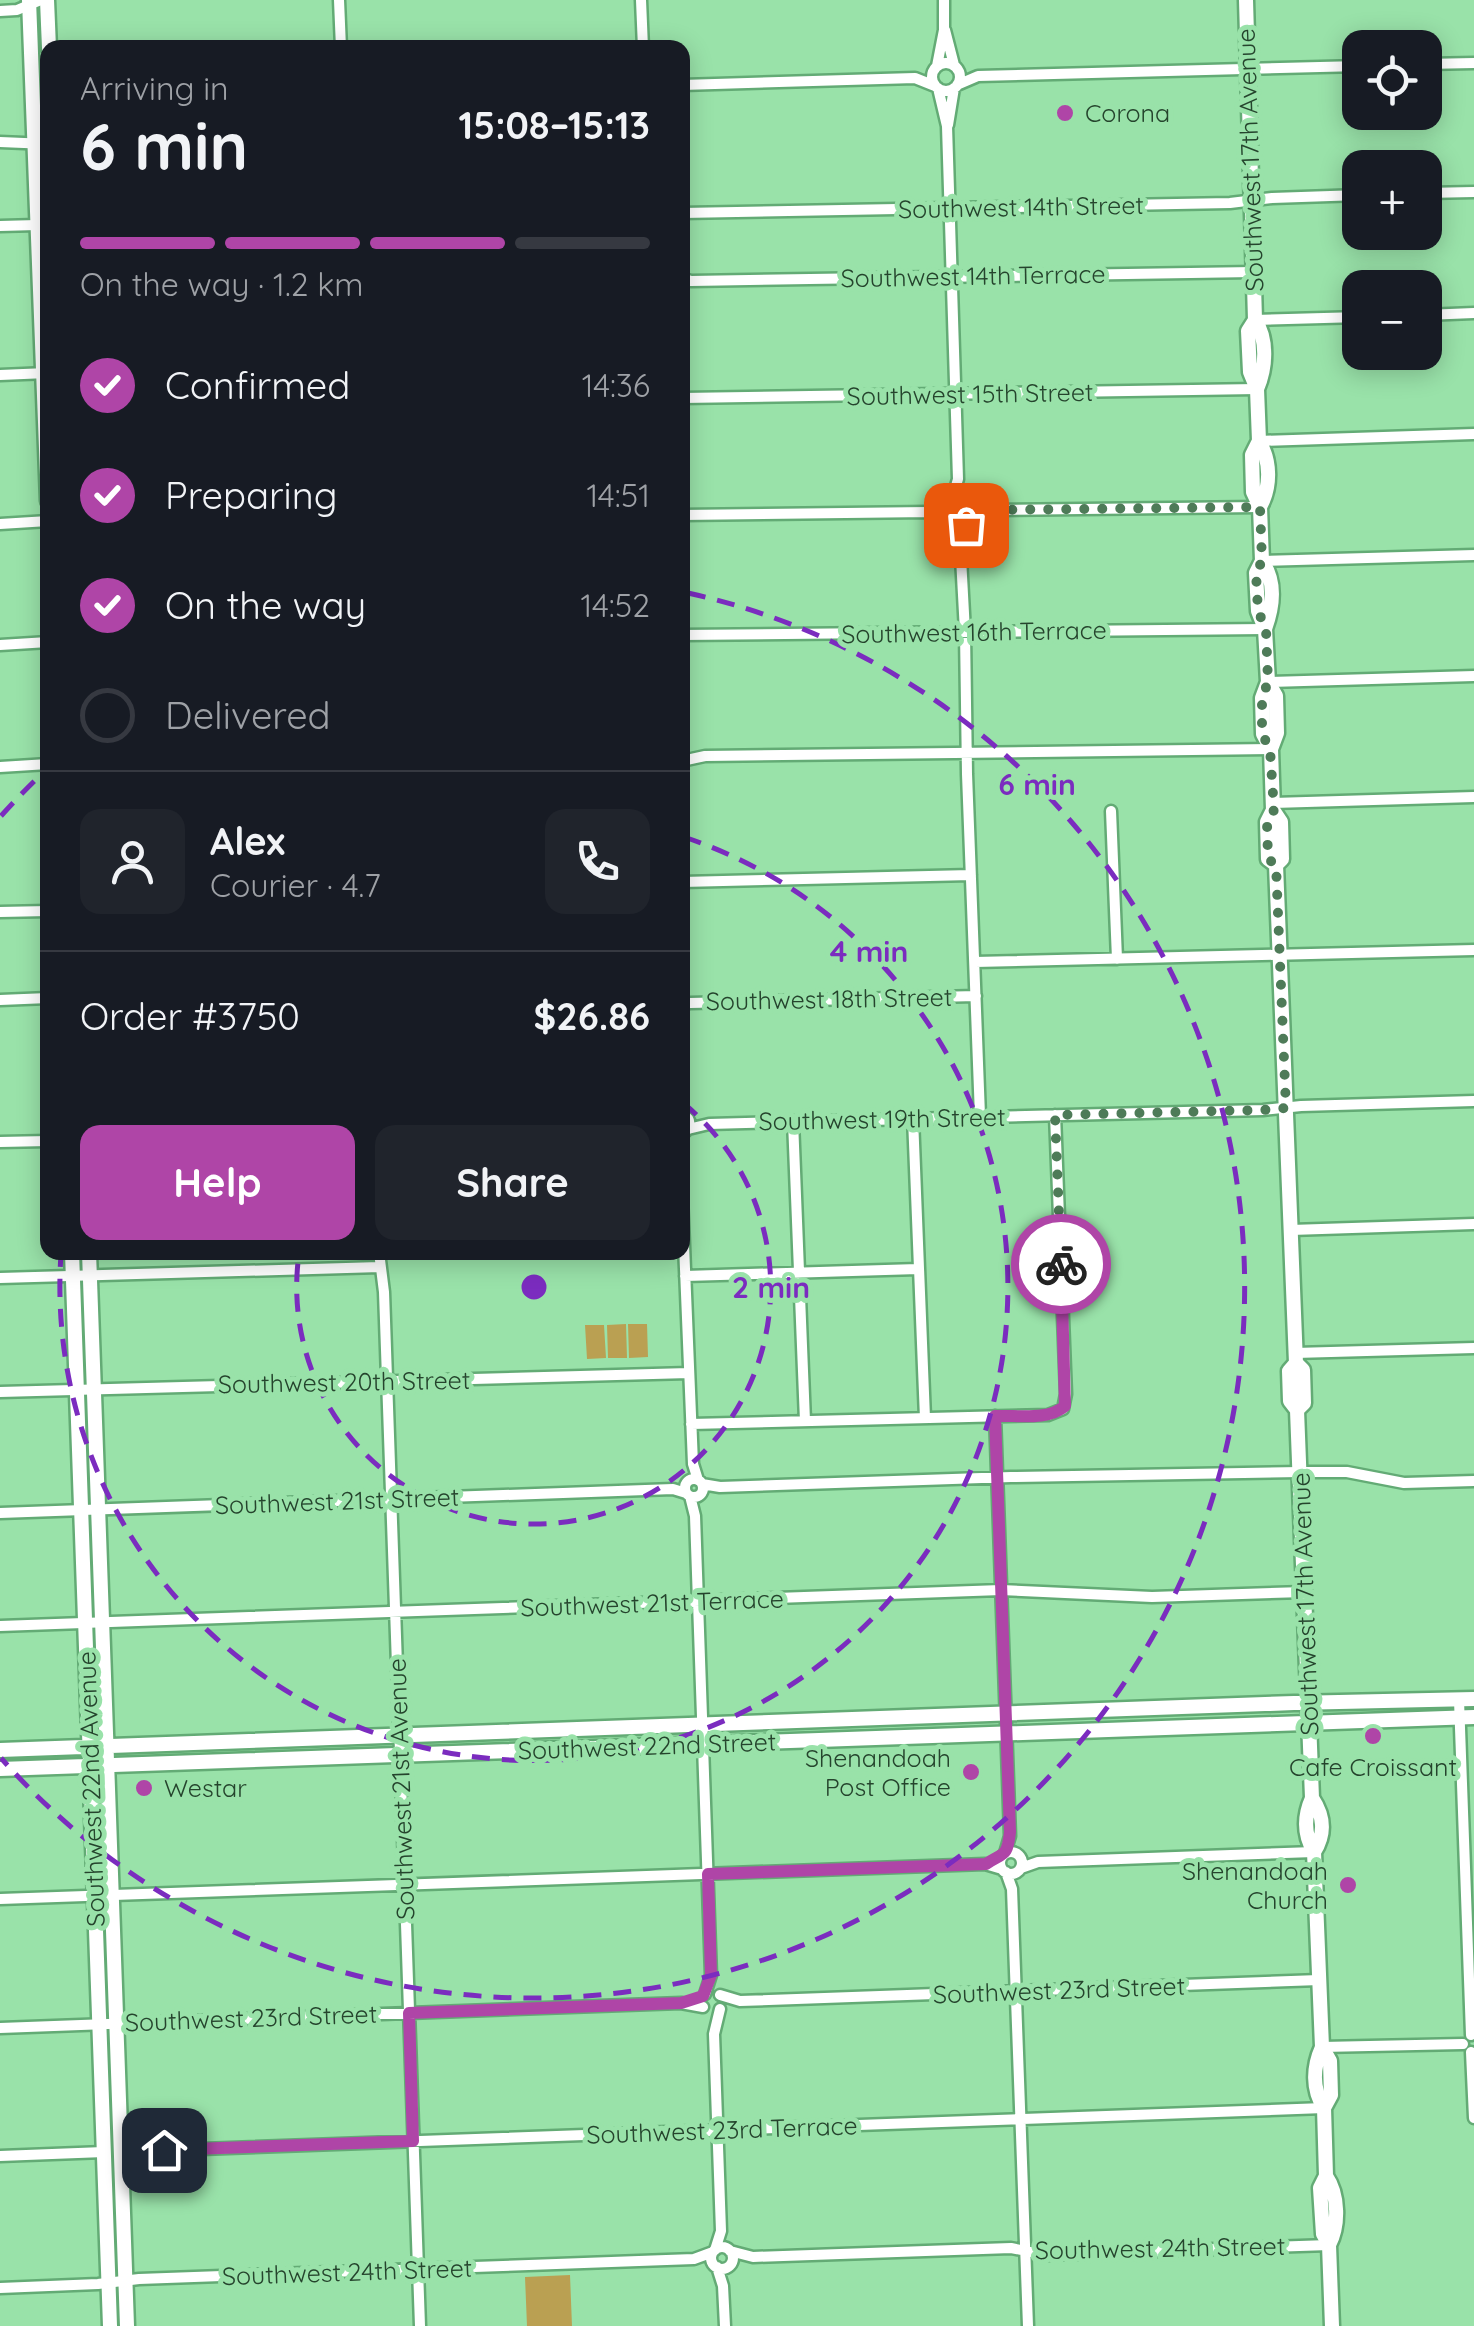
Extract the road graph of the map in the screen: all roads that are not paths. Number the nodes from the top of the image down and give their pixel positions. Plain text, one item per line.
1 (339, 0) edge
2 (642, 0) edge
3 (944, 0) edge
4 (1246, 0) edge
5 (37, 1) edge
6 (0, 11) edge
7 (944, 30) junction
8 (47, 40) edge
9 (341, 40) edge
10 (643, 40) edge
11 (1474, 62) edge
12 (1442, 63) edge
13 (1342, 66) edge
14 (936, 67) junction
15 (955, 67) junction
16 (1248, 68) junction
17 (978, 76) junction
18 (916, 78) junction
19 (690, 85) edge
20 (936, 87) junction
21 (956, 87) junction
22 (40, 108) edge
23 (947, 126) junction
24 (0, 142) edge
25 (40, 143) edge
26 (40, 170) edge
27 (1474, 192) edge
28 (1442, 193) edge
29 (1342, 197) edge
30 (1252, 200) junction
31 (950, 208) junction
32 (690, 212) edge
33 (38, 225) junction
34 (0, 226) edge
35 (40, 249) edge
36 (1254, 272) junction
37 (952, 276) junction
38 (690, 281) edge
39 (1474, 314) edge
40 (1442, 315) edge
41 (1342, 318) edge
42 (1255, 320) junction
43 (40, 373) edge
44 (0, 374) edge
45 (1257, 389) junction
46 (955, 394) junction
47 (690, 398) edge
48 (1474, 434) edge
49 (1258, 441) junction
50 (1260, 507) junction
51 (959, 510) junction
52 (690, 515) edge
53 (40, 522) edge
54 (0, 524) edge
55 (1474, 555) edge
56 (1262, 561) junction
57 (1266, 629) junction
58 (964, 632) junction
59 (690, 635) edge
60 (40, 642) edge
61 (0, 644) edge
62 (1474, 676) edge
63 (1268, 682) junction
64 (1270, 749) junction
65 (968, 752) junction
66 (690, 753) edge
67 (700, 756) junction
68 (690, 759) edge
69 (40, 764) edge
70 (0, 766) edge
71 (1474, 796) edge
72 (1273, 807) junction
73 (1112, 811) dead end
74 (971, 875) junction
75 (690, 882) edge
76 (40, 910) edge
77 (0, 912) edge
78 (1474, 950) edge
79 (1279, 956) junction
80 (1117, 959) junction
81 (974, 962) junction
82 (976, 996) junction
83 (40, 998) edge
84 (0, 1000) edge
85 (690, 1003) edge
86 (1474, 1101) edge
87 (1286, 1108) junction
88 (1055, 1115) junction
89 (980, 1116) junction
90 (913, 1118) junction
91 (793, 1121) junction
92 (690, 1122) edge
93 (40, 1140) edge
94 (0, 1142) edge
95 (1474, 1224) edge
96 (1291, 1230) junction
97 (72, 1260) edge
98 (89, 1260) edge
99 (380, 1260) edge
100 (684, 1260) edge
101 (380, 1268) junction
102 (918, 1268) junction
103 (798, 1273) junction
104 (90, 1274) junction
105 (73, 1275) junction
106 (685, 1276) junction
107 (0, 1278) edge
108 (1474, 1348) edge
109 (1295, 1358) junction
110 (689, 1373) junction
111 (386, 1381) junction
112 (94, 1388) junction
113 (78, 1389) junction
114 (0, 1392) edge
115 (995, 1416) junction
116 (925, 1418) junction
117 (804, 1421) junction
118 (691, 1424) junction
119 (1300, 1472) junction
120 (997, 1478) junction
121 (1474, 1482) edge
122 (694, 1488) junction
123 (391, 1499) junction
124 (81, 1510) junction
125 (98, 1510) junction
126 (0, 1513) edge
127 (1001, 1590) junction
128 (1304, 1592) junction
129 (698, 1601) junction
130 (394, 1612) junction
131 (101, 1622) junction
132 (84, 1623) junction
133 (0, 1626) edge
134 (1467, 1700) edge
135 (1309, 1703) junction
136 (1006, 1714) junction
137 (1467, 1718) edge
138 (1309, 1722) junction
139 (703, 1724) junction
140 (1006, 1733) junction
141 (399, 1736) junction
142 (703, 1744) junction
143 (106, 1746) junction
144 (89, 1747) junction
145 (0, 1750) edge
146 (400, 1755) junction
147 (107, 1765) junction
148 (90, 1766) junction
149 (0, 1769) edge
150 (1314, 1852) junction
151 (1011, 1862) junction
152 (708, 1874) junction
153 (404, 1884) junction
154 (103, 1896) junction
155 (0, 1900) edge
156 (711, 1975) junction
157 (1319, 1980) junction
158 (1016, 1992) junction
159 (720, 2001) junction
160 (704, 2002) junction
161 (409, 2013) junction
162 (107, 2024) junction
163 (0, 2028) edge
164 (714, 2029) junction
165 (1471, 2043) edge
166 (1322, 2047) junction
167 (1324, 2108) junction
168 (1474, 2118) edge
169 (1021, 2119) junction
170 (717, 2130) junction
171 (413, 2141) junction
172 (112, 2152) junction
173 (0, 2156) edge
174 (721, 2230) junction
175 (1329, 2246) junction
176 (729, 2250) junction
177 (714, 2251) junction
178 (1026, 2251) junction
179 (751, 2257) junction
180 (694, 2259) junction
181 (722, 2266) junction
182 (418, 2269) junction
183 (125, 2281) junction
184 (108, 2283) junction
185 (0, 2288) edge
186 (110, 2326) edge
187 (127, 2326) edge
188 (420, 2326) edge
189 (725, 2326) edge
190 (1028, 2326) edge
191 (1332, 2326) edge

1 - 9 street
2 - 10 street
3 - 7 street
4 - 16 main road, Southwest 17th Avenue
5 - 6 street
5 - 8 main road
5 - 22 main road
7 - 14 street
7 - 15 street
11 - 12 street
13 - 16 street
14 - 15 street
14 - 18 street
14 - 20 street
15 - 17 street
15 - 21 street
16 - 17 street
16 - 30 main road, Southwest 17th Avenue
17 - 21 street
18 - 19 street
18 - 20 street
20 - 21 street
20 - 23 street
21 - 23 street
23 - 31 street
24 - 25 street
26 - 33 main road
27 - 28 street
29 - 30 street, Southwest 14th Street
30 - 31 street, Southwest 14th Street
30 - 36 main road, Southwest 17th Avenue
31 - 32 street, Southwest 14th Street
31 - 37 street
33 - 34 street
33 - 35 main road
36 - 37 street, Southwest 14th Terrace
36 - 42 main road, Southwest 17th Avenue
37 - 38 street, Southwest 14th Terrace
37 - 46 street
39 - 40 street
41 - 42 street
42 - 45 main road, Southwest 17th Avenue
43 - 44 street
45 - 46 street, Southwest 15th Street
45 - 49 main road, Southwest 17th Avenue
46 - 47 street, Southwest 15th Street
46 - 51 street
48 - 49 street
49 - 50 main road, Southwest 17th Avenue
50 - 51 street
50 - 56 main road, Southwest 17th Avenue
51 - 52 street
51 - 58 street
53 - 54 street
55 - 56 street
56 - 57 main road, Southwest 17th Avenue
57 - 58 street, Southwest 16th Terrace
57 - 63 main road, Southwest 17th Avenue
58 - 59 street, Southwest 16th Terrace
58 - 65 street
60 - 61 street
62 - 63 street
63 - 64 main road, Southwest 17th Avenue
64 - 65 street
64 - 72 main road, Southwest 17th Avenue
65 - 67 street
65 - 74 street
66 - 67 street
67 - 68 street
69 - 70 street
71 - 72 street
72 - 79 main road, Southwest 17th Avenue
73 - 80 street
74 - 75 street
74 - 81 street
76 - 77 street
78 - 79 street, Southwest 18th Street
79 - 80 street, Southwest 18th Street
79 - 87 main road, Southwest 17th Avenue
80 - 81 street, Southwest 18th Street
81 - 82 street
82 - 85 street, Southwest 18th Street
82 - 89 street
83 - 84 street
86 - 87 street, Southwest 19th Street
87 - 88 street, Southwest 19th Street
87 - 96 main road, Southwest 17th Avenue
88 - 89 street, Southwest 19th Street
88 - 115 street
89 - 90 street, Southwest 19th Street
90 - 91 street, Southwest 19th Street
90 - 102 street
91 - 92 street, Southwest 19th Street
91 - 103 street
93 - 94 street
95 - 96 street
96 - 109 main road, Southwest 17th Avenue
97 - 105 main road, Southwest 22nd Avenue
98 - 104 main road, Southwest 22nd Avenue
99 - 101 street, Southwest 21st Avenue
100 - 106 street
101 - 104 street
101 - 111 street, Southwest 21st Avenue
102 - 103 street
102 - 116 street
103 - 106 street
103 - 117 street
104 - 105 street
104 - 112 main road, Southwest 22nd Avenue
105 - 107 street
105 - 113 main road, Southwest 22nd Avenue
106 - 110 street
108 - 109 street
109 - 119 main road, Southwest 17th Avenue
110 - 111 street, Southwest 20th Street
110 - 118 street
111 - 112 street, Southwest 20th Street
111 - 123 street, Southwest 21st Avenue
112 - 113 street, Southwest 20th Street
112 - 125 main road, Southwest 22nd Avenue
113 - 114 street, Southwest 20th Street
113 - 124 main road, Southwest 22nd Avenue
115 - 116 street
115 - 120 street
116 - 117 street
117 - 118 street
118 - 122 street
119 - 120 street, Southwest 21st Street
119 - 121 street, Southwest 21st Street
119 - 128 main road, Southwest 17th Avenue
120 - 122 street, Southwest 21st Street
120 - 127 street
122 - 123 street, Southwest 21st Street
122 - 129 street
123 - 125 street, Southwest 21st Street
123 - 130 street, Southwest 21st Avenue
124 - 125 street, Southwest 21st Street
124 - 126 street, Southwest 21st Street
124 - 132 main road, Southwest 22nd Avenue
125 - 131 main road, Southwest 22nd Avenue
127 - 128 street, Southwest 21st Terrace
127 - 129 street, Southwest 21st Terrace
127 - 136 street
128 - 135 main road, Southwest 17th Avenue
129 - 130 street, Southwest 21st Terrace
129 - 139 street
130 - 131 street, Southwest 21st Terrace
130 - 141 street, Southwest 21st Avenue
131 - 132 street, Southwest 21st Terrace
131 - 143 main road, Southwest 22nd Avenue
132 - 133 street, Southwest 21st Terrace
132 - 144 main road, Southwest 22nd Avenue
134 - 135 main road, Southwest 22nd Street
134 - 137 street
135 - 136 main road, Southwest 22nd Street
135 - 138 main road, Southwest 17th Avenue
136 - 139 main road, Southwest 22nd Street
136 - 140 street
137 - 138 main road, Southwest 22nd Street
137 - 165 street
138 - 140 main road, Southwest 22nd Street
138 - 150 main road, Southwest 17th Avenue
139 - 141 main road, Southwest 22nd Street
139 - 142 street
140 - 142 main road, Southwest 22nd Street
140 - 151 street
141 - 143 main road, Southwest 22nd Street
141 - 146 street, Southwest 21st Avenue
142 - 146 main road, Southwest 22nd Street
142 - 152 street
143 - 144 main road, Southwest 22nd Street
143 - 147 main road, Southwest 22nd Avenue
144 - 145 main road, Southwest 22nd Street
144 - 148 main road, Southwest 22nd Avenue
146 - 147 main road, Southwest 22nd Street
146 - 153 street, Southwest 21st Avenue
147 - 148 main road, Southwest 22nd Street
147 - 154 main road, Southwest 22nd Avenue
148 - 149 main road, Southwest 22nd Street
148 - 154 main road, Southwest 22nd Avenue
150 - 151 street
150 - 157 main road, Southwest 17th Avenue
151 - 152 street
151 - 158 street
152 - 153 street
152 - 156 street
153 - 154 street
153 - 161 street, Southwest 21st Avenue
154 - 155 street
154 - 162 main road, Southwest 22nd Avenue
156 - 159 street
156 - 160 street
157 - 158 street, Southwest 23rd Street
157 - 166 main road, Southwest 17th Avenue
158 - 159 street, Southwest 23rd Street
158 - 169 street
159 - 160 street
159 - 160 street
159 - 164 street
160 - 161 street, Southwest 23rd Street
160 - 164 street
161 - 162 street, Southwest 23rd Street
161 - 171 street, Southwest 21st Avenue
162 - 163 street, Southwest 23rd Street
162 - 172 main road, Southwest 22nd Avenue
164 - 170 street
165 - 166 street
165 - 168 street
166 - 167 main road, Southwest 17th Avenue
167 - 169 street, Southwest 23rd Terrace
167 - 175 main road, Southwest 17th Avenue
169 - 170 street, Southwest 23rd Terrace
169 - 178 street
170 - 171 street, Southwest 23rd Terrace
170 - 174 street
171 - 172 street, Southwest 23rd Terrace
171 - 182 street, Southwest 21st Avenue
172 - 173 street, Southwest 23rd Terrace
172 - 183 main road, Southwest 22nd Avenue
172 - 184 main road, Southwest 22nd Avenue
174 - 176 street
174 - 177 street
175 - 178 street, Southwest 24th Street
175 - 191 main road, Southwest 17th Avenue
176 - 177 street
176 - 179 street, Southwest 24th Street
176 - 181 street
177 - 180 street, Southwest 24th Street
177 - 181 street
178 - 179 street, Southwest 24th Street
178 - 190 street
179 - 181 street, Southwest 24th Street
180 - 181 street, Southwest 24th Street
180 - 182 street, Southwest 24th Street
181 - 189 street
182 - 183 street, Southwest 24th Street
182 - 188 street, Southwest 21st Avenue
183 - 184 street, Southwest 24th Street
183 - 187 main road, Southwest 22nd Avenue
184 - 185 street, Southwest 24th Street
184 - 186 main road, Southwest 22nd Avenue

